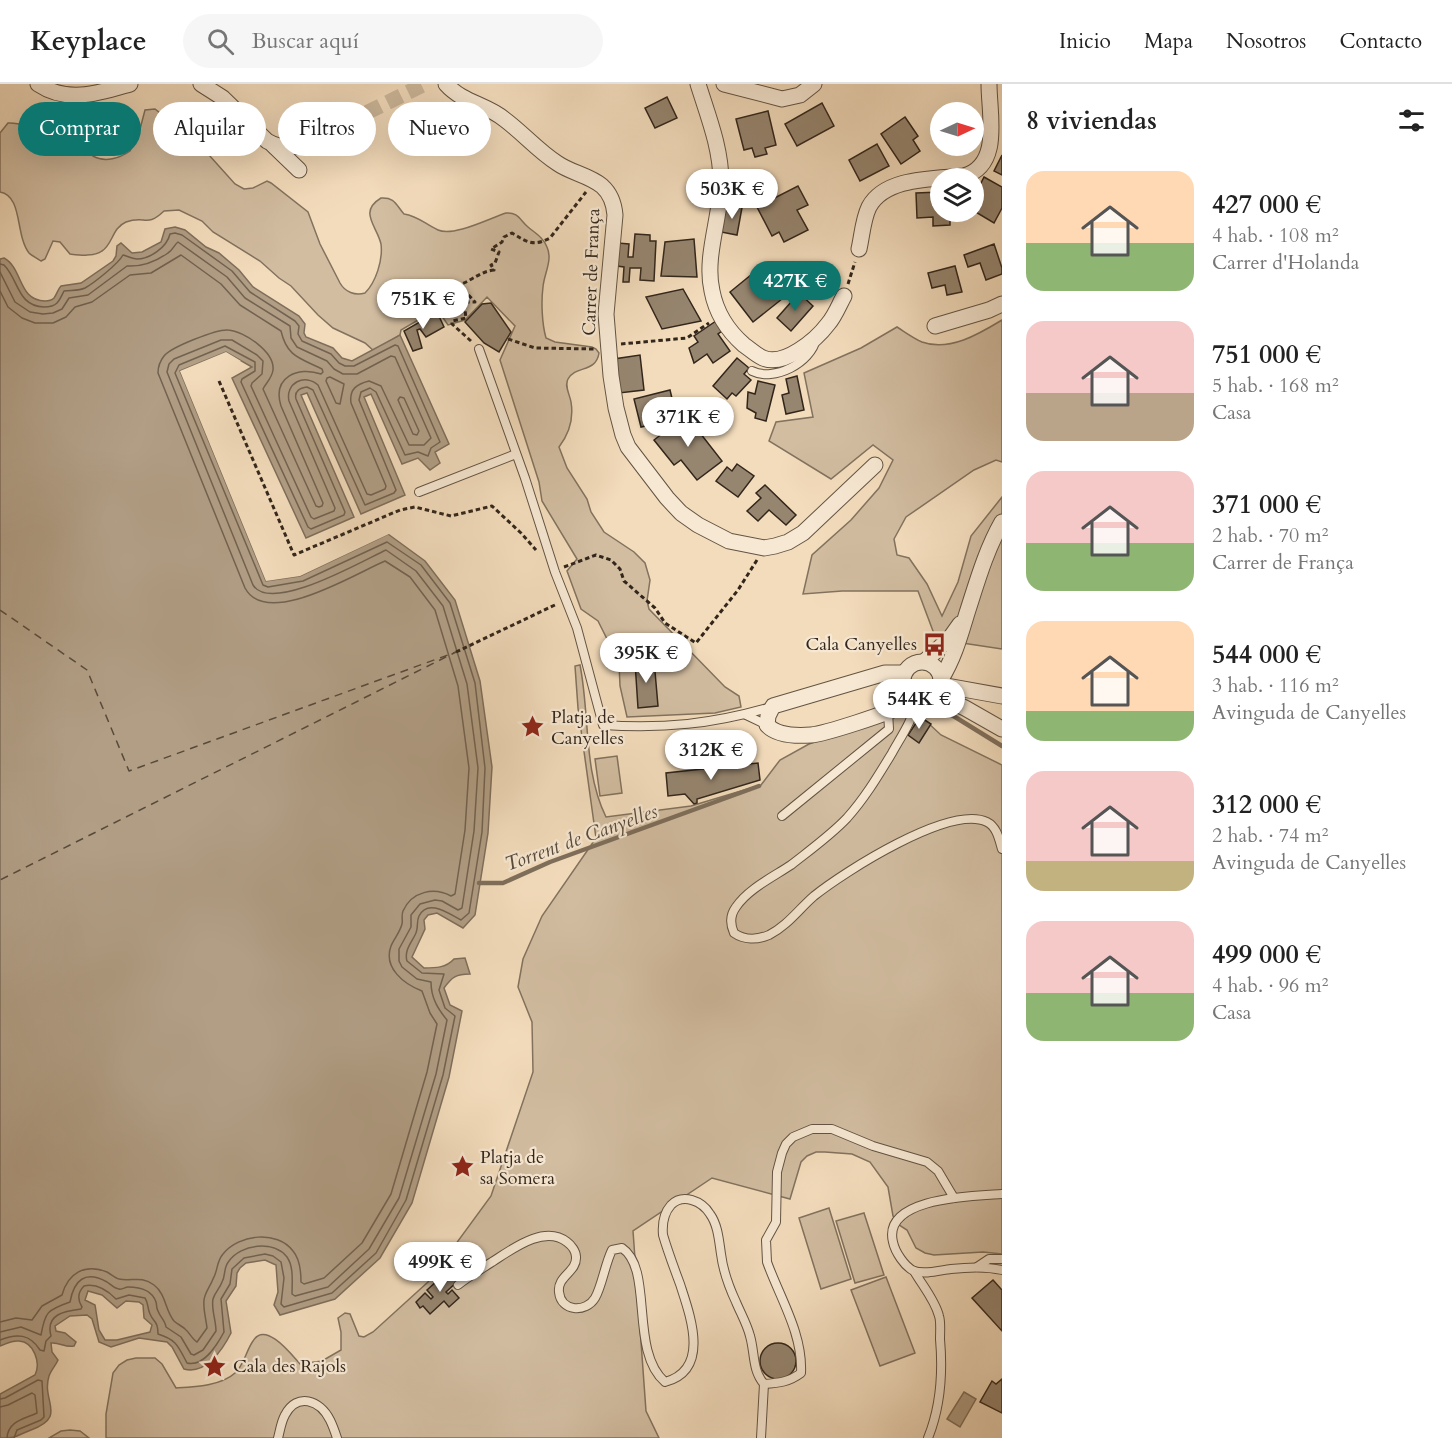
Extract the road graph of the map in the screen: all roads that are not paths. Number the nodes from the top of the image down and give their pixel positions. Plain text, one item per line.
1 (38, 84) edge
2 (130, 84) edge
3 (201, 84) edge
4 (446, 84) edge
5 (698, 84) edge
6 (724, 84) edge
7 (814, 84) edge
8 (989, 84) edge
9 (273, 145) junction
10 (278, 146) edge
11 (299, 170) dead end
12 (859, 249) dead end
13 (844, 296) dead end
14 (1002, 304) edge
15 (935, 326) dead end
16 (817, 335) junction
17 (479, 349) road end
18 (752, 371) dead end
19 (516, 454) junction
20 (875, 465) dead end
21 (419, 492) dead end
22 (1002, 522) edge
23 (967, 615) junction
24 (925, 661) junction
25 (904, 673) junction
26 (939, 686) junction
27 (1002, 696) edge
28 (914, 698) junction
29 (772, 706) junction
30 (888, 712) junction
31 (746, 714) junction
32 (767, 725) junction
33 (1002, 729) edge
34 (782, 816) dead end
35 (1002, 849) edge
36 (1002, 1194) edge
37 (954, 1198) junction
38 (1002, 1259) edge
39 (977, 1267) junction
40 (1002, 1270) edge
41 (914, 1271) junction
42 (458, 1285) dead end
43 (764, 1384) junction
44 (278, 1438) edge
45 (337, 1438) edge
46 (761, 1438) edge
47 (928, 1438) edge

1 - 2 street
3 - 9 street
4 - 20 street, Carrer de França
5 - 16 street
6 - 7 street
8 - 12 street
9 - 10 street
9 - 11 street
13 - 16 street
14 - 15 street
16 - 18 lane
17 - 19 lane
19 - 21 lane
19 - 31 lane
22 - 23 street
23 - 24 street
23 - 26 street
24 - 25 street
24 - 26 street
25 - 28 street
25 - 29 street
26 - 27 street
26 - 28 street
26 - 33 street
28 - 30 street
28 - 35 lane
29 - 31 lane
29 - 32 street
30 - 32 street
30 - 34 lane
31 - 32 lane
36 - 37 lane
37 - 41 lane
37 - 43 lane
38 - 39 lane
39 - 40 lane
39 - 41 lane
41 - 47 lane
42 - 43 lane
43 - 46 lane
44 - 45 lane

